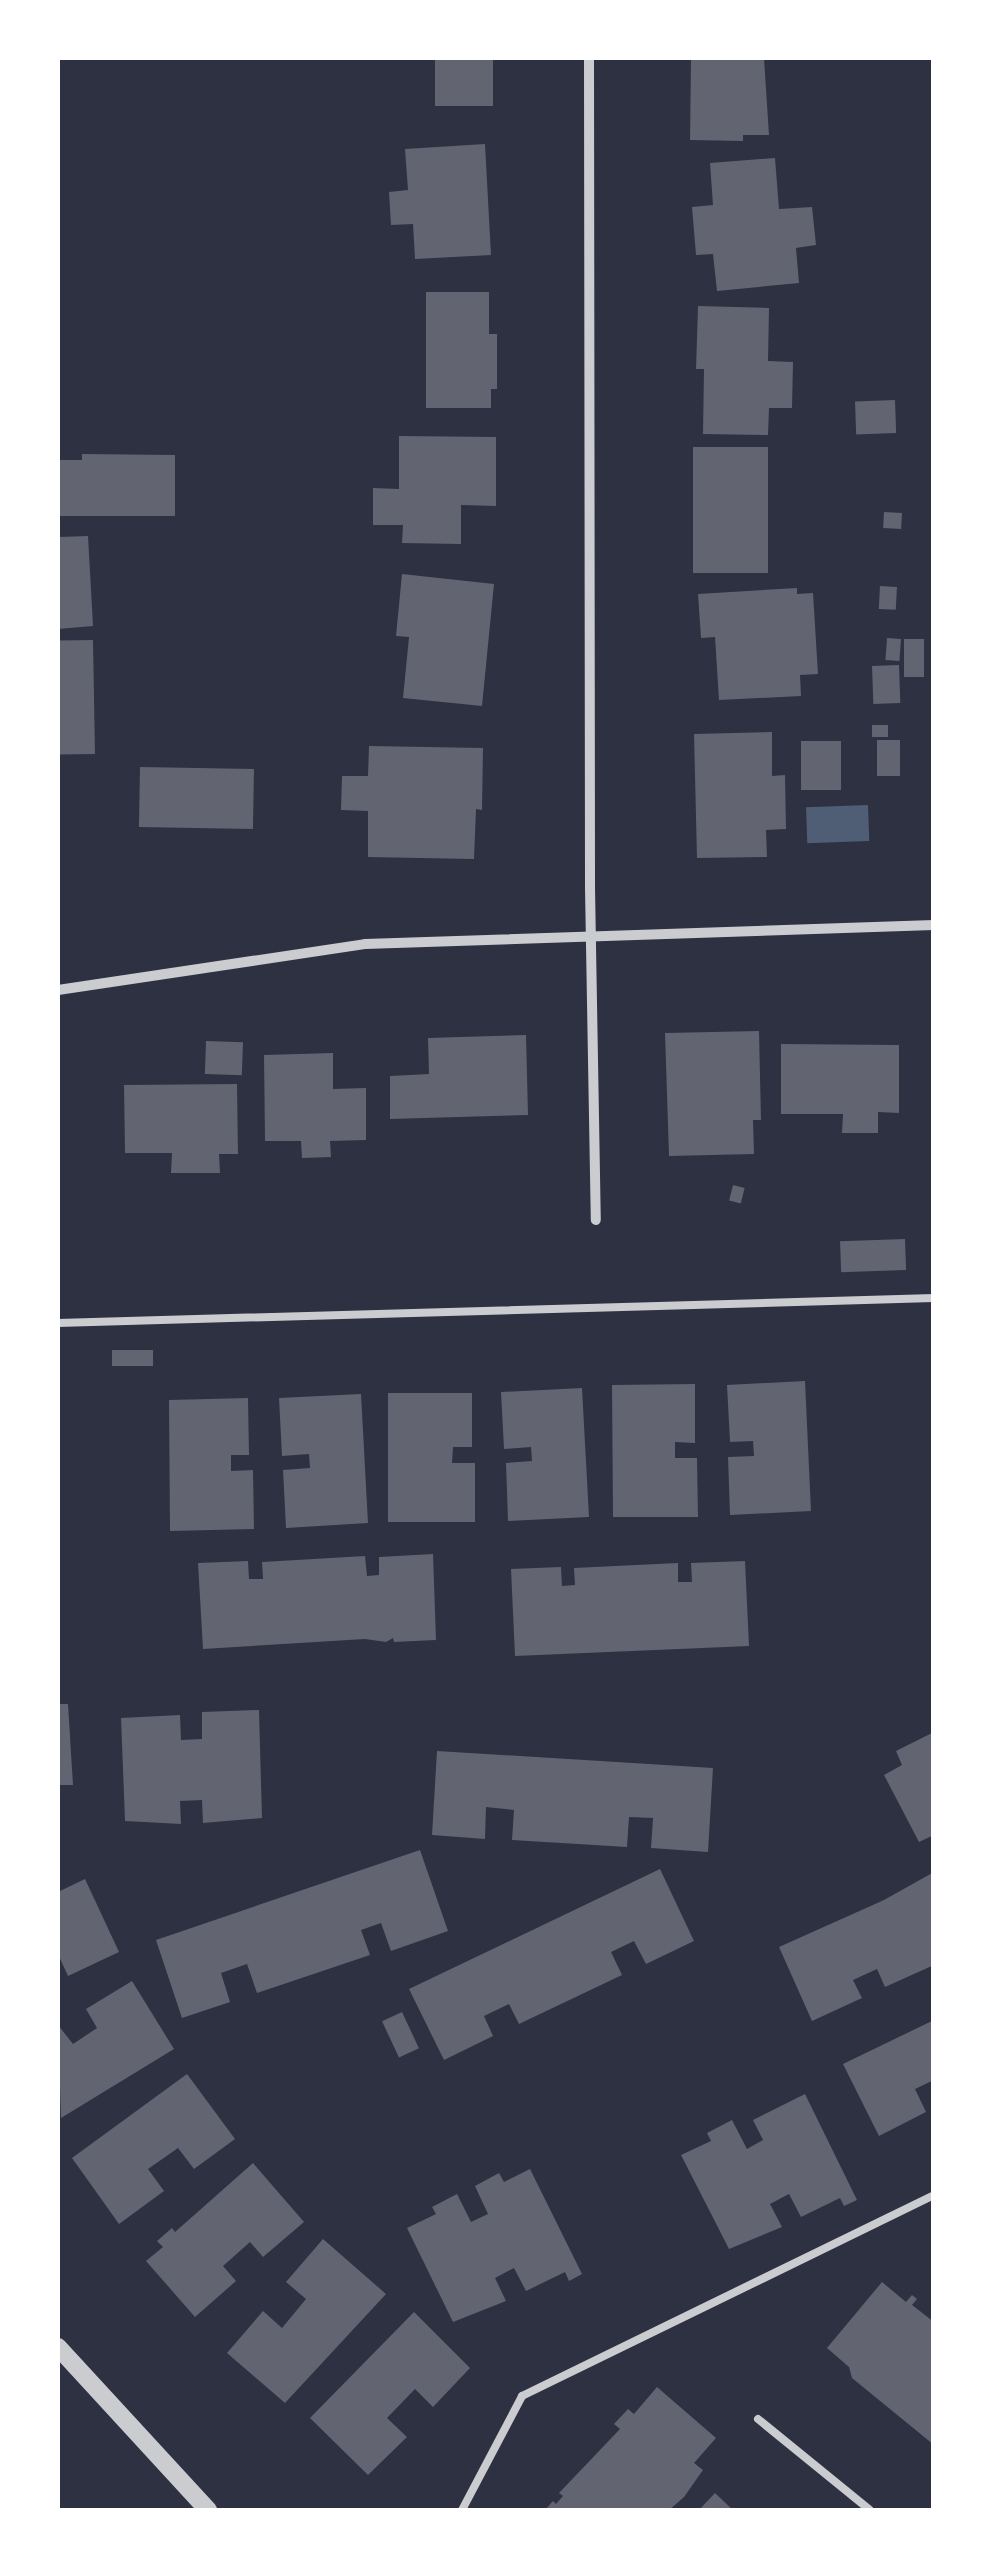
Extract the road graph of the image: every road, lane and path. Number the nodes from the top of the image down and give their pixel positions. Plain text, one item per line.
1 (588, 58) edge
2 (934, 925) edge
3 (591, 933) junction
4 (58, 990) edge
5 (596, 1220) dead end
6 (934, 1298) edge
7 (58, 1322) edge
8 (934, 2195) edge
9 (58, 2346) edge
10 (758, 2419) dead end
11 (208, 2510) edge
12 (462, 2510) edge
13 (870, 2510) edge

1 - 3 street
2 - 3 street
3 - 4 street
3 - 5 street
6 - 7 lane
8 - 12 lane
9 - 11 street
10 - 13 lane

